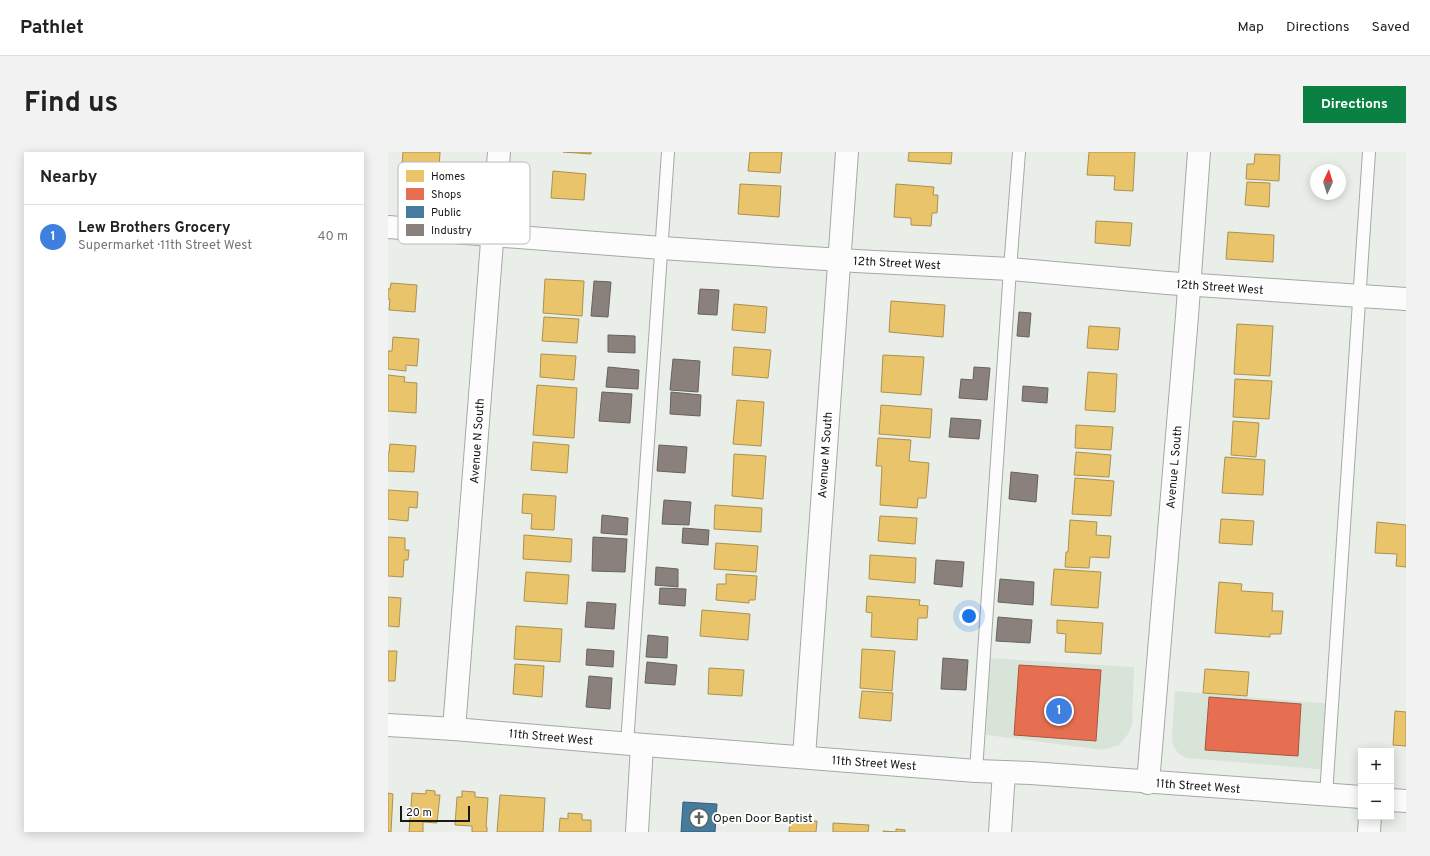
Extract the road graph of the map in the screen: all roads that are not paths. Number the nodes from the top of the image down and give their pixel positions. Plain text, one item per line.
1 (499, 152) edge
2 (668, 152) edge
3 (847, 152) edge
4 (1019, 152) edge
5 (1198, 152) edge
6 (1369, 152) edge
7 (498, 162) edge
8 (388, 227) edge
9 (398, 228) edge
10 (530, 238) edge
11 (491, 244) edge
12 (662, 248) junction
13 (839, 260) junction
14 (1010, 269) junction
15 (1189, 284) junction
16 (1359, 296) junction
17 (1406, 300) edge
18 (388, 726) edge
19 (454, 729) junction
20 (634, 744) junction
21 (804, 757) junction
22 (976, 771) junction
23 (1004, 772) junction
24 (1148, 782) junction
25 (1326, 795) junction
26 (1358, 798) edge
27 (1394, 800) edge
28 (1406, 801) edge
29 (1370, 820) edge
30 (637, 832) edge
31 (1000, 832) edge
32 (1369, 832) edge

1 - 7 street, Avenue N South
2 - 12 lane
3 - 13 street, Avenue M South
4 - 14 lane
5 - 15 street, Avenue L South
6 - 16 lane
8 - 9 street, 12th Street West
10 - 12 street, 12th Street West
11 - 19 street, Avenue N South
12 - 13 street, 12th Street West
12 - 20 lane
13 - 14 street, 12th Street West
13 - 21 street, Avenue M South
14 - 15 street, 12th Street West
14 - 22 lane
15 - 16 street, 12th Street West
15 - 24 street, Avenue L South
16 - 17 street, 12th Street West
16 - 25 lane
18 - 19 street, 11th Street West
19 - 20 street, 11th Street West
20 - 21 street, 11th Street West
20 - 30 street
21 - 22 street, 11th Street West
22 - 23 street, 11th Street West
23 - 24 street, 11th Street West
23 - 31 street
24 - 25 street, 11th Street West
25 - 26 street, 11th Street West
27 - 28 street
29 - 32 street

